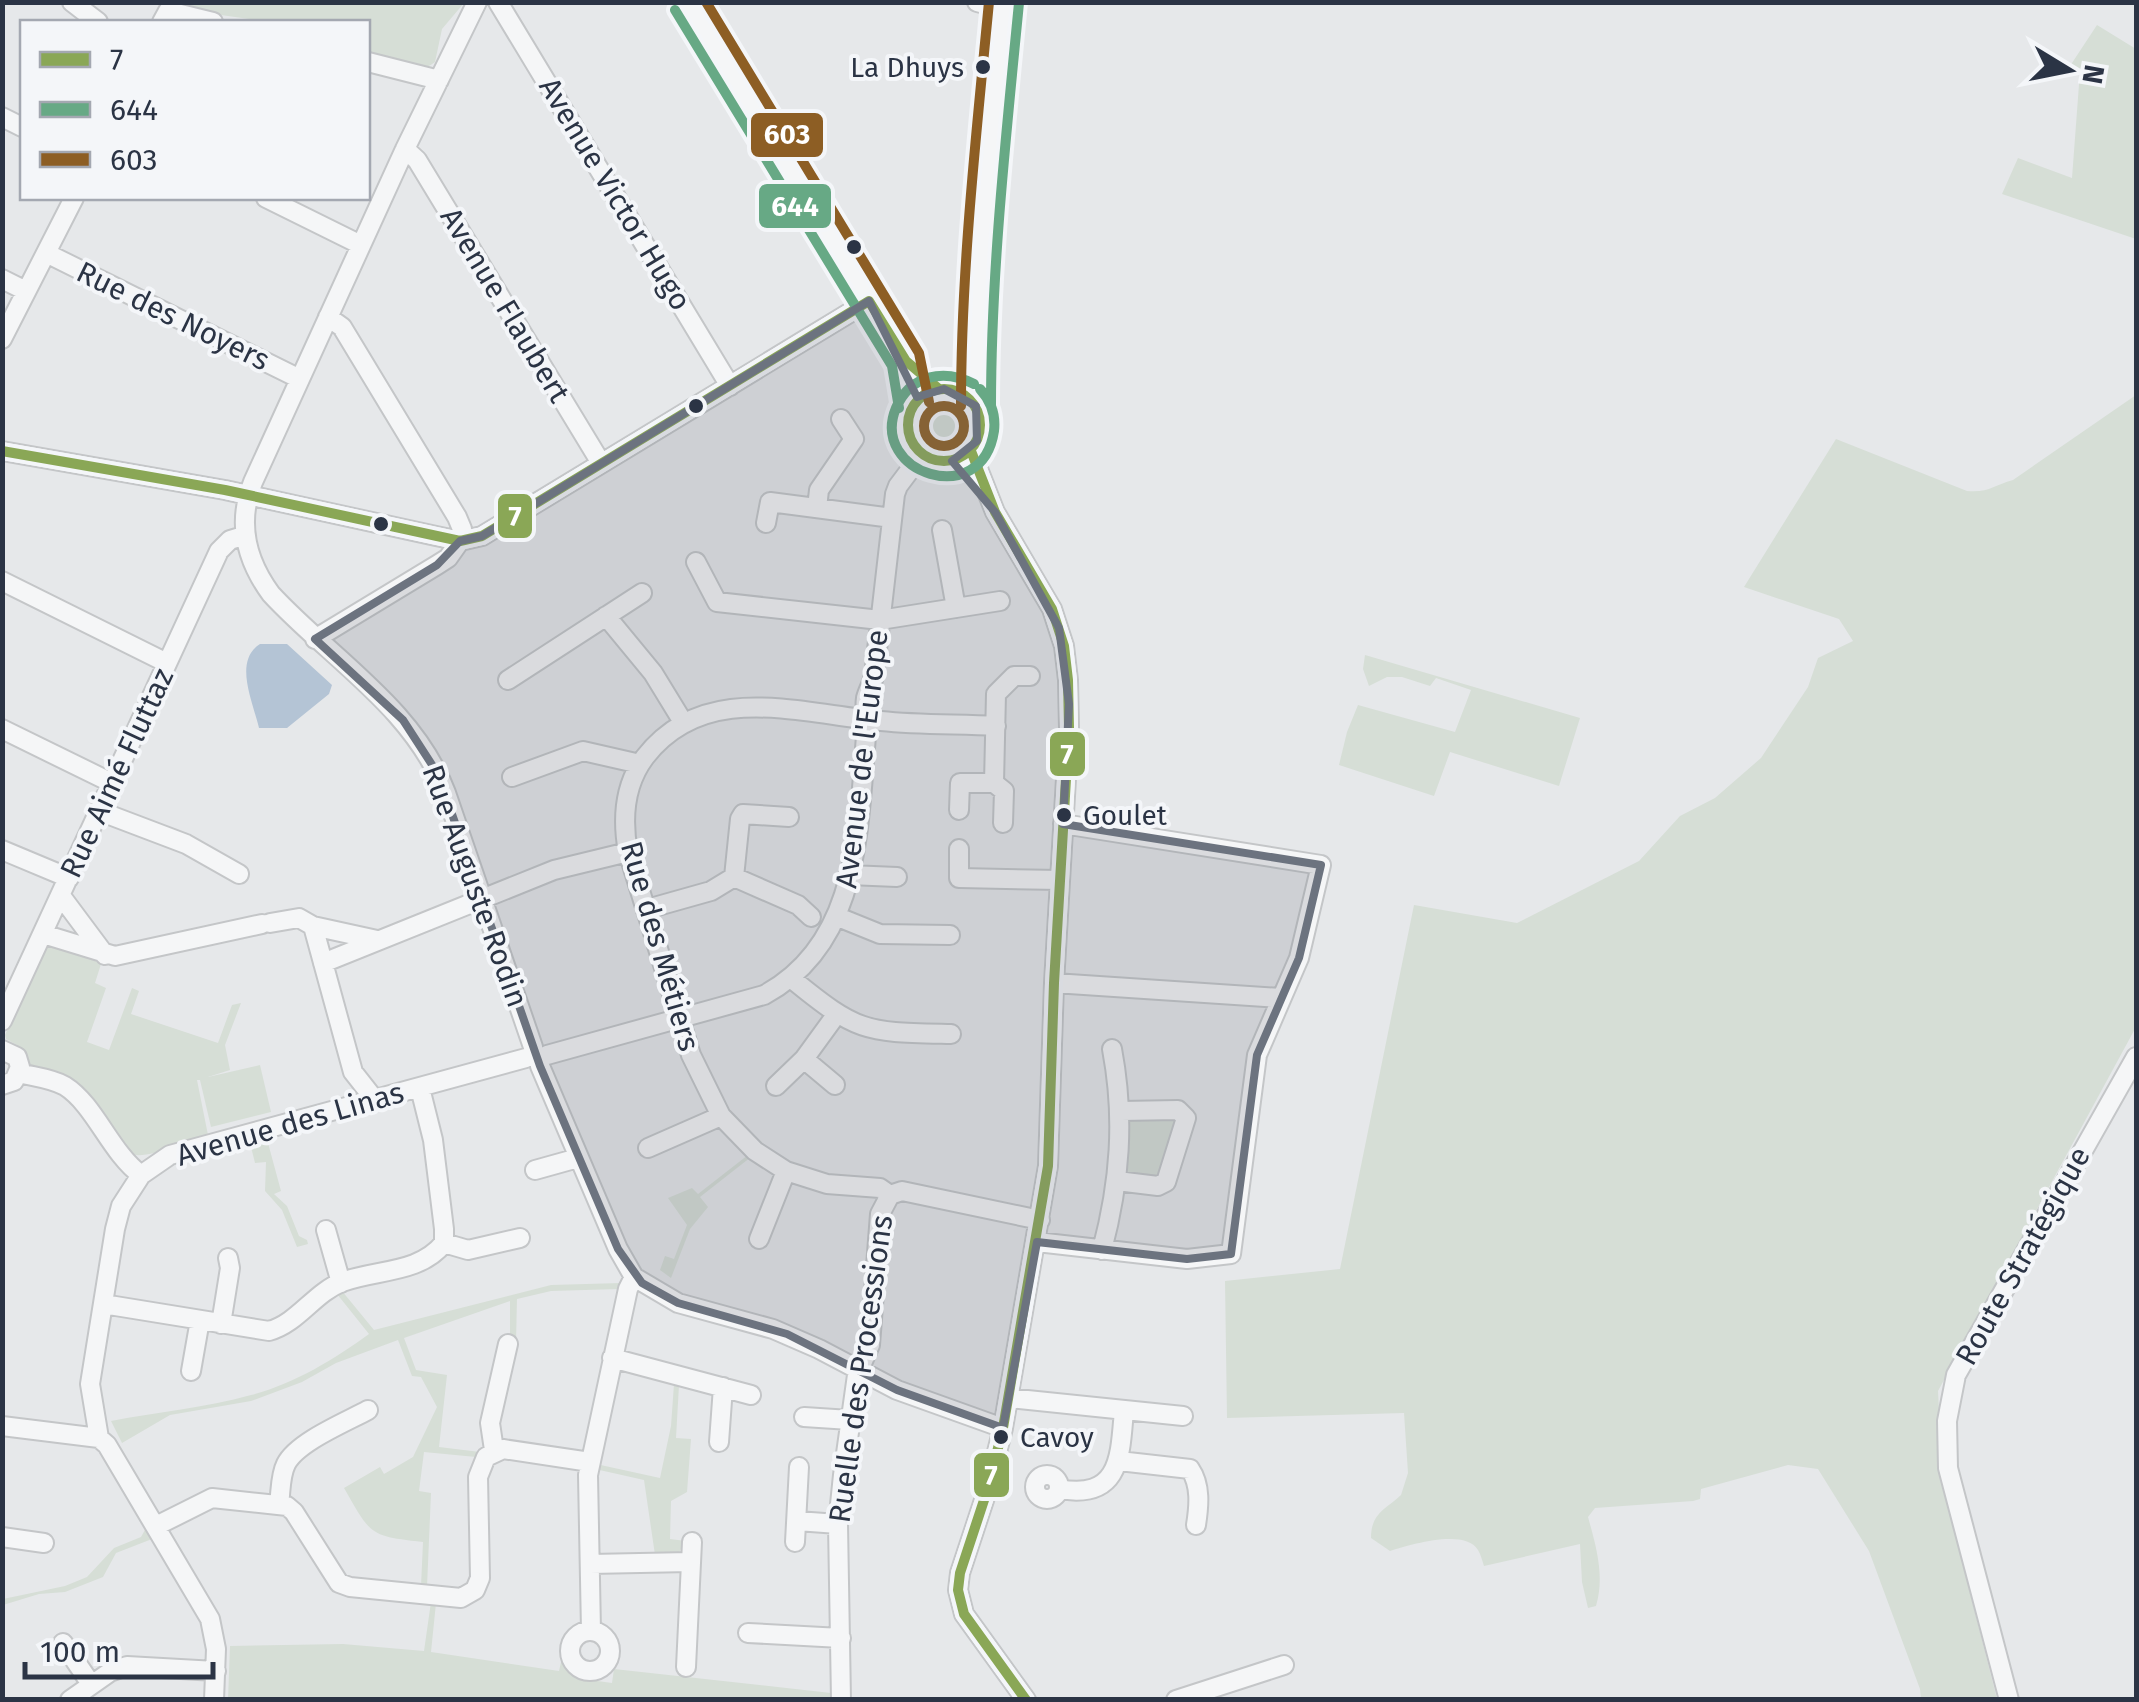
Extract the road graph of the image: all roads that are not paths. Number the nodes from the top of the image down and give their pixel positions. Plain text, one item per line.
1 (72, 2) edge
2 (477, 2) edge
3 (498, 2) edge
4 (688, 2) edge
5 (994, 5) edge
6 (165, 17) edge
7 (95, 20) edge
8 (194, 20) edge
9 (370, 63) edge
10 (439, 80) junction
11 (405, 149) junction
12 (73, 200) edge
13 (270, 200) edge
14 (360, 245) junction
15 (46, 253) junction
16 (2, 279) edge
17 (26, 291) junction
18 (869, 301) junction
19 (328, 317) junction
20 (2, 339) edge
21 (976, 348) junction
22 (906, 361) junction
23 (300, 379) junction
24 (730, 386) junction
25 (942, 389) junction
26 (914, 405) junction
27 (976, 406) junction
28 (841, 419) dead end
29 (970, 450) junction
30 (2, 451) edge
31 (922, 454) junction
32 (941, 462) junction
33 (601, 463) junction
34 (248, 494) junction
35 (818, 508) junction
36 (995, 512) junction
37 (892, 518) junction
38 (766, 524) dead end
39 (942, 530) dead end
40 (243, 536) junction
41 (460, 541) junction
42 (696, 562) dead end
43 (2, 581) edge
44 (642, 594) dead end
45 (1000, 601) dead end
46 (956, 608) junction
47 (606, 616) junction
48 (880, 620) junction
49 (315, 639) junction
50 (167, 664) junction
51 (1030, 676) dead end
52 (508, 680) dead end
53 (866, 718) junction
54 (683, 722) junction
55 (996, 726) junction
56 (2, 728) edge
57 (640, 764) junction
58 (512, 777) dead end
59 (112, 783) junction
60 (994, 783) junction
61 (959, 810) dead end
62 (99, 811) junction
63 (788, 817) dead end
64 (1003, 823) dead end
65 (1063, 824) junction
66 (2, 850) edge
67 (959, 850) dead end
68 (628, 852) junction
69 (239, 874) dead end
70 (849, 875) junction
71 (734, 877) junction
72 (897, 877) dead end
73 (69, 878) junction
74 (1060, 880) junction
75 (60, 896) junction
76 (482, 898) junction
77 (647, 910) junction
78 (811, 917) dead end
79 (838, 917) junction
80 (313, 926) junction
81 (43, 934) junction
82 (950, 935) dead end
83 (377, 940) junction
84 (106, 956) junction
85 (323, 963) junction
86 (792, 980) junction
87 (1054, 983) junction
88 (1282, 998) junction
89 (5, 1010) edge
90 (836, 1015) junction
91 (680, 1020) junction
92 (910, 1032) junction
93 (951, 1034) dead end
94 (1112, 1049) dead end
95 (2, 1050) edge
96 (910, 1054) dead end
97 (2136, 1056) edge
98 (536, 1057) junction
99 (804, 1059) junction
100 (19, 1073) junction
101 (2, 1084) edge
102 (835, 1085) dead end
103 (776, 1086) dead end
104 (420, 1088) junction
105 (375, 1100) junction
106 (1121, 1111) junction
107 (721, 1116) junction
108 (648, 1148) dead end
109 (578, 1158) junction
110 (536, 1170) dead end
111 (786, 1171) junction
112 (141, 1176) junction
113 (1117, 1181) junction
114 (890, 1195) junction
115 (1040, 1220) junction
116 (326, 1230) dead end
117 (520, 1238) dead end
118 (759, 1239) dead end
119 (1036, 1242) junction
120 (444, 1243) junction
121 (1102, 1250) junction
122 (228, 1258) dead end
123 (634, 1276) junction
124 (342, 1282) junction
125 (103, 1304) junction
126 (200, 1320) junction
127 (222, 1324) junction
128 (508, 1344) dead end
129 (612, 1358) junction
130 (860, 1370) junction
131 (191, 1371) dead end
132 (722, 1387) junction
133 (751, 1395) dead end
134 (1009, 1398) junction
135 (368, 1410) dead end
136 (1124, 1410) junction
137 (1183, 1416) dead end
138 (804, 1418) dead end
139 (850, 1420) junction
140 (2, 1426) edge
141 (1003, 1428) junction
142 (99, 1438) junction
143 (719, 1442) dead end
144 (494, 1450) junction
145 (1119, 1461) junction
146 (590, 1462) junction
147 (799, 1467) dead end
148 (1058, 1489) dead end
149 (280, 1504) junction
150 (797, 1521) junction
151 (838, 1524) junction
152 (1196, 1525) dead end
153 (156, 1526) junction
154 (2, 1538) edge
155 (692, 1542) dead end
156 (795, 1542) dead end
157 (44, 1543) dead end
158 (690, 1562) junction
159 (590, 1564) junction
160 (591, 1631) dead end
161 (748, 1633) dead end
162 (841, 1638) junction
163 (63, 1642) dead end
164 (1284, 1665) dead end
165 (686, 1666) dead end
166 (216, 1671) junction
167 (91, 1684) junction
168 (70, 1700) edge
169 (214, 1700) edge
170 (841, 1700) edge
171 (1026, 1700) edge
172 (1176, 1700) edge
173 (2008, 1700) edge

1 - 7 street
2 - 10 street
3 - 24 street, Avenue Victor Hugo
4 - 18 street
5 - 21 street
6 - 8 street
9 - 10 street
10 - 11 street
11 - 14 street
11 - 33 street, Avenue Flaubert
12 - 15 street
13 - 14 street
14 - 19 street
15 - 17 street
15 - 23 street, Rue des Noyers
16 - 17 street
17 - 20 street
18 - 22 street
18 - 24 street
19 - 23 street
19 - 41 street
21 - 25 street
21 - 27 street
22 - 25 street
22 - 26 street
23 - 34 street
24 - 33 street
25 - 26 street
25 - 27 street
26 - 31 street
27 - 29 street
28 - 35 street
29 - 32 street
29 - 36 street
30 - 34 street
31 - 32 street
31 - 37 street, Avenue de l'Europe
32 - 36 street
33 - 41 street
34 - 40 street
34 - 41 street
35 - 37 street
35 - 38 street
36 - 65 street
37 - 48 street, Avenue de l'Europe
39 - 46 street
40 - 49 street, Rue Auguste Rodin
40 - 50 street, Rue Aimé Fluttaz
41 - 49 street
42 - 48 street
43 - 50 street
44 - 47 street
45 - 46 street
46 - 48 street
47 - 52 street
47 - 54 street
48 - 53 street, Avenue de l'Europe
49 - 76 street, Rue Auguste Rodin
50 - 59 street, Rue Aimé Fluttaz
51 - 55 street
53 - 54 street, Rue des Métiers
53 - 55 street, Rue des Métiers
53 - 70 street, Avenue de l'Europe
54 - 57 street, Rue des Métiers
55 - 60 street
56 - 59 street
57 - 58 street
57 - 68 street, Rue des Métiers
59 - 62 street, Rue Aimé Fluttaz
60 - 61 street
60 - 64 street
62 - 69 street
62 - 73 street, Rue Aimé Fluttaz
63 - 71 street
65 - 74 street
65 - 88 street
66 - 73 street
67 - 74 street
68 - 76 street
68 - 77 street, Rue des Métiers
70 - 72 street
70 - 79 street, Avenue de l'Europe
71 - 77 street
71 - 78 street
73 - 75 street, Rue Aimé Fluttaz
74 - 87 street
75 - 81 street, Rue Aimé Fluttaz
75 - 84 street
76 - 83 street
76 - 98 street, Rue Auguste Rodin
77 - 91 street, Rue des Métiers
79 - 82 street
79 - 86 street, Avenue de l'Europe
80 - 83 street
80 - 84 street
80 - 85 street
81 - 84 street
81 - 89 street, Rue Aimé Fluttaz
83 - 85 street
85 - 105 street
86 - 90 street
86 - 91 street, Avenue de l'Europe
87 - 88 street
87 - 115 street
88 - 121 street
90 - 92 street
90 - 99 street
91 - 98 street, Avenue de l'Europe
91 - 107 street, Rue des Métiers
92 - 93 street
92 - 96 street
94 - 106 street
95 - 100 street
97 - 173 street, Route Stratégique
98 - 104 street, Avenue des Linas
98 - 109 street, Rue Auguste Rodin
99 - 102 street
99 - 103 street
100 - 101 street
100 - 112 street
104 - 105 street, Avenue des Linas
104 - 120 street
105 - 112 street, Avenue des Linas
106 - 113 street
106 - 113 street
107 - 108 street
107 - 111 street, Rue des Métiers
109 - 110 street
109 - 123 street, Rue Auguste Rodin
111 - 114 street, Rue des Métiers
111 - 118 street
112 - 125 street, Avenue des Linas
113 - 121 street
114 - 115 street, Ruelle des Processions
114 - 130 street, Ruelle des Processions
115 - 119 street
116 - 124 street
117 - 120 street
119 - 121 street
119 - 134 street
120 - 124 street
122 - 127 street
123 - 129 street
123 - 130 street
124 - 127 street
125 - 126 street
125 - 142 street, Avenue des Linas
126 - 127 street
126 - 131 street
128 - 144 street
129 - 132 street
129 - 146 street
130 - 139 street, Ruelle des Processions
130 - 141 street
132 - 133 street
132 - 143 street
134 - 136 street
134 - 141 street
135 - 149 street
136 - 137 street
136 - 145 street
138 - 139 street
139 - 151 street, Ruelle des Processions
140 - 142 street
141 - 171 street
142 - 153 street, Avenue des Linas
144 - 146 street
144 - 149 street
145 - 148 street
145 - 152 street
146 - 159 street
147 - 150 street
149 - 153 street
150 - 151 street
150 - 156 street
151 - 162 street, Ruelle des Processions
153 - 166 street, Avenue des Linas
154 - 157 street
155 - 158 street
158 - 159 street
158 - 165 street
159 - 160 street
161 - 162 street
162 - 170 street, Ruelle des Processions
163 - 167 street
164 - 172 street
166 - 167 street
166 - 169 street, Avenue des Linas
167 - 168 street

